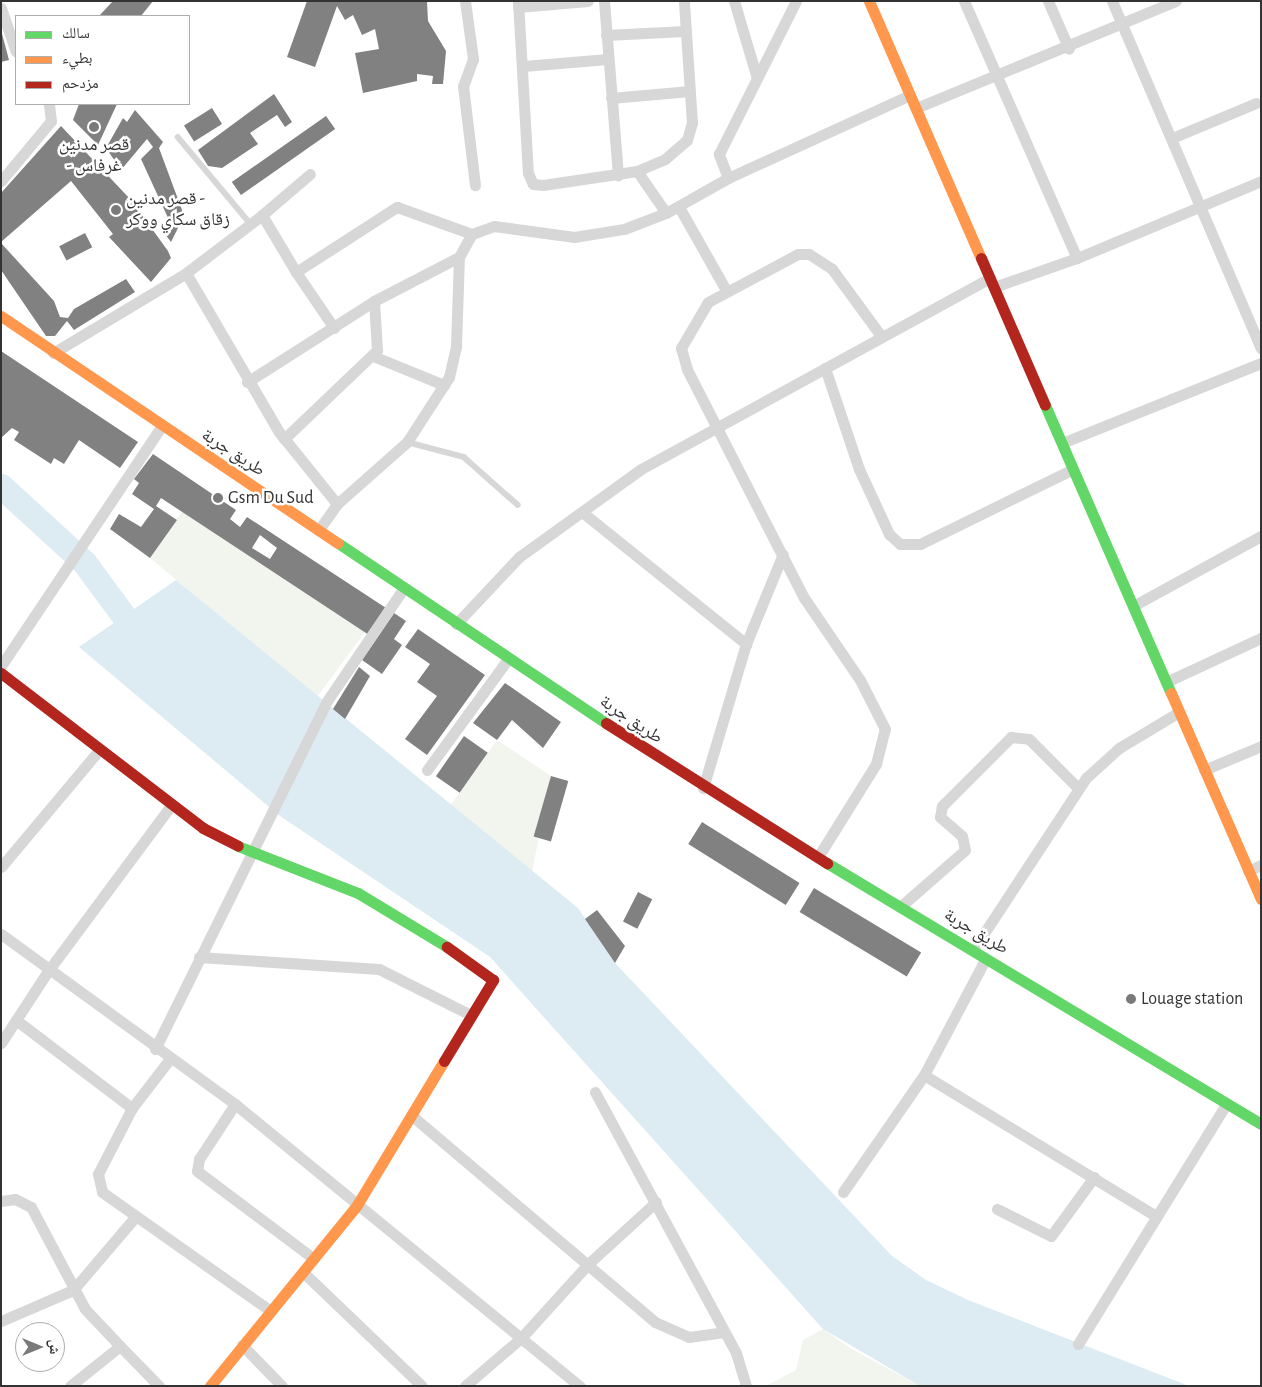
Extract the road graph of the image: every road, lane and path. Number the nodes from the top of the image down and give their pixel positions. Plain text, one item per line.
1 (465, 1) edge
2 (588, 1) edge
3 (604, 1) edge
4 (684, 1) edge
5 (734, 1) edge
6 (796, 1) edge
7 (869, 1) edge
8 (964, 1) edge
9 (1048, 1) edge
10 (1112, 1) edge
11 (1176, 1) edge
12 (518, 4) edge
13 (1, 8) edge
14 (1122, 25) junction
15 (685, 31) junction
16 (606, 35) junction
17 (15, 49) edge
18 (1069, 49) junction
19 (608, 59) junction
20 (524, 66) junction
21 (995, 72) junction
22 (757, 78) junction
23 (690, 91) junction
24 (910, 95) junction
25 (611, 98) junction
26 (1256, 103) dead end
27 (49, 105) edge
28 (916, 108) junction
29 (178, 137) dead end
30 (1172, 138) junction
31 (637, 171) junction
32 (310, 174) dead end
33 (618, 175) junction
34 (728, 178) junction
35 (1, 181) edge
36 (1261, 181) edge
37 (475, 185) dead end
38 (680, 207) junction
39 (1201, 207) junction
40 (666, 213) junction
41 (262, 215) junction
42 (249, 222) junction
43 (472, 234) junction
44 (460, 257) junction
45 (1077, 258) junction
46 (186, 272) junction
47 (296, 272) junction
48 (992, 283) junction
49 (726, 290) junction
50 (374, 301) junction
51 (1, 316) edge
52 (334, 328) junction
53 (880, 336) junction
54 (1261, 348) edge
55 (53, 353) junction
56 (373, 356) junction
57 (1261, 362) edge
58 (825, 368) junction
59 (248, 382) junction
60 (444, 385) junction
61 (161, 427) junction
62 (716, 428) junction
63 (284, 439) junction
64 (407, 442) junction
65 (1062, 443) junction
66 (1073, 468) junction
67 (337, 504) junction
68 (518, 505) dead end
69 (582, 512) junction
70 (320, 530) junction
71 (1261, 536) edge
72 (783, 554) junction
73 (403, 589) junction
74 (1133, 606) junction
75 (456, 624) junction
76 (1261, 638) edge
77 (746, 644) junction
78 (508, 659) junction
79 (1, 666) edge
80 (1, 672) edge
81 (1166, 682) junction
82 (1179, 712) junction
83 (1261, 746) edge
84 (100, 748) junction
85 (427, 770) dead end
86 (1204, 770) junction
87 (703, 788) junction
88 (1078, 788) junction
89 (170, 807) junction
90 (251, 853) junction
91 (818, 857) junction
92 (1261, 865) edge
93 (1, 867) edge
94 (1248, 871) junction
95 (1261, 899) edge
96 (900, 907) junction
97 (1, 934) edge
98 (973, 950) junction
99 (199, 957) junction
100 (986, 958) junction
101 (48, 971) junction
102 (471, 1015) junction
103 (16, 1020) junction
104 (1, 1043) edge
105 (155, 1049) junction
106 (169, 1060) junction
107 (924, 1075) junction
108 (595, 1092) dead end
109 (235, 1104) junction
110 (1226, 1104) junction
111 (132, 1108) junction
112 (411, 1115) junction
113 (1261, 1124) edge
114 (1094, 1177) junction
115 (843, 1192) dead end
116 (1, 1201) edge
117 (656, 1202) junction
118 (357, 1204) junction
119 (997, 1209) dead end
120 (1154, 1214) junction
121 (136, 1216) junction
122 (314, 1259) junction
123 (588, 1264) junction
124 (304, 1273) junction
125 (73, 1290) junction
126 (269, 1310) junction
127 (1, 1321) edge
128 (724, 1332) junction
129 (521, 1338) junction
130 (1078, 1344) dead end
131 (242, 1345) junction
132 (120, 1346) junction
133 (70, 1386) edge
134 (159, 1386) edge
135 (210, 1386) edge
136 (282, 1386) edge
137 (422, 1386) edge
138 (465, 1386) edge
139 (580, 1386) edge
140 (746, 1386) edge

1 - 37 street
2 - 12 street
3 - 16 street
4 - 15 street
5 - 22 street
6 - 22 street
7 - 24 main road
8 - 21 street
9 - 18 street
10 - 14 street
11 - 14 street
12 - 20 street
13 - 17 street
14 - 18 street
14 - 30 street
15 - 16 street
15 - 23 street
16 - 19 street
18 - 21 street
19 - 20 street
19 - 25 street
20 - 33 street
21 - 28 street
21 - 45 street
22 - 34 street
23 - 25 street
23 - 31 street
24 - 28 main road
24 - 34 street
25 - 33 street
26 - 30 street
27 - 35 street
28 - 48 main road
29 - 42 lane
30 - 39 street
31 - 33 street
31 - 40 street
32 - 41 street
34 - 38 street
36 - 39 street
38 - 40 street
38 - 49 street
39 - 45 street
39 - 54 street
40 - 43 street
41 - 42 street
41 - 47 street
42 - 46 street
43 - 44 street
43 - 47 street
44 - 50 street
44 - 60 street
45 - 48 street
46 - 55 street
46 - 59 street
47 - 52 street
48 - 53 street
48 - 65 main road
49 - 53 street
49 - 62 street
50 - 52 street
50 - 56 street
51 - 55 main road, طريق جربة
52 - 59 street
53 - 58 street
55 - 61 main road, طريق جربة
56 - 60 street
56 - 63 street
57 - 65 street
58 - 62 street
58 - 66 street
59 - 63 street
60 - 64 street
61 - 70 main road, طريق جربة
61 - 79 street
62 - 69 street
62 - 72 street
63 - 67 street
64 - 67 street
64 - 68 lane
65 - 66 main road
66 - 74 main road
67 - 70 street
69 - 75 street
69 - 77 street
70 - 73 main road, طريق جربة
71 - 74 street
72 - 77 street
72 - 91 street
73 - 75 main road, طريق جربة
73 - 90 street
74 - 81 main road
75 - 78 main road, طريق جربة
76 - 81 street
77 - 87 street
78 - 85 street
78 - 87 main road, طريق جربة
80 - 84 main road
81 - 82 main road
82 - 86 main road
82 - 88 street
83 - 86 street
84 - 89 main road
84 - 93 street
86 - 94 main road
87 - 91 main road, طريق جربة
88 - 96 street
88 - 98 street
89 - 90 main road
89 - 101 street
90 - 99 street
90 - 102 main road
91 - 96 main road, طريق جربة
92 - 94 street
94 - 95 main road
96 - 98 main road, طريق جربة
97 - 101 street
98 - 100 main road, طريق جربة
99 - 102 street
99 - 105 street
100 - 107 street
100 - 110 main road, طريق جربة
101 - 103 street
101 - 105 street
102 - 112 main road
103 - 104 street
103 - 111 street
105 - 106 street
106 - 109 street
106 - 111 street
107 - 114 street
107 - 115 street
108 - 117 street
109 - 118 street
109 - 122 street
110 - 113 main road, طريق جربة
110 - 120 street
111 - 121 street
112 - 118 main road
112 - 123 street
114 - 119 street
114 - 120 street
116 - 125 street
117 - 123 street
117 - 128 street
118 - 122 main road
118 - 129 street
120 - 130 street
121 - 125 street
121 - 126 street
122 - 124 main road
123 - 128 street
123 - 129 street
124 - 126 main road
124 - 137 street
125 - 127 street
125 - 132 street
126 - 131 main road
128 - 140 street
129 - 138 street
129 - 139 street
131 - 135 main road
131 - 136 street
132 - 133 street
132 - 134 street

